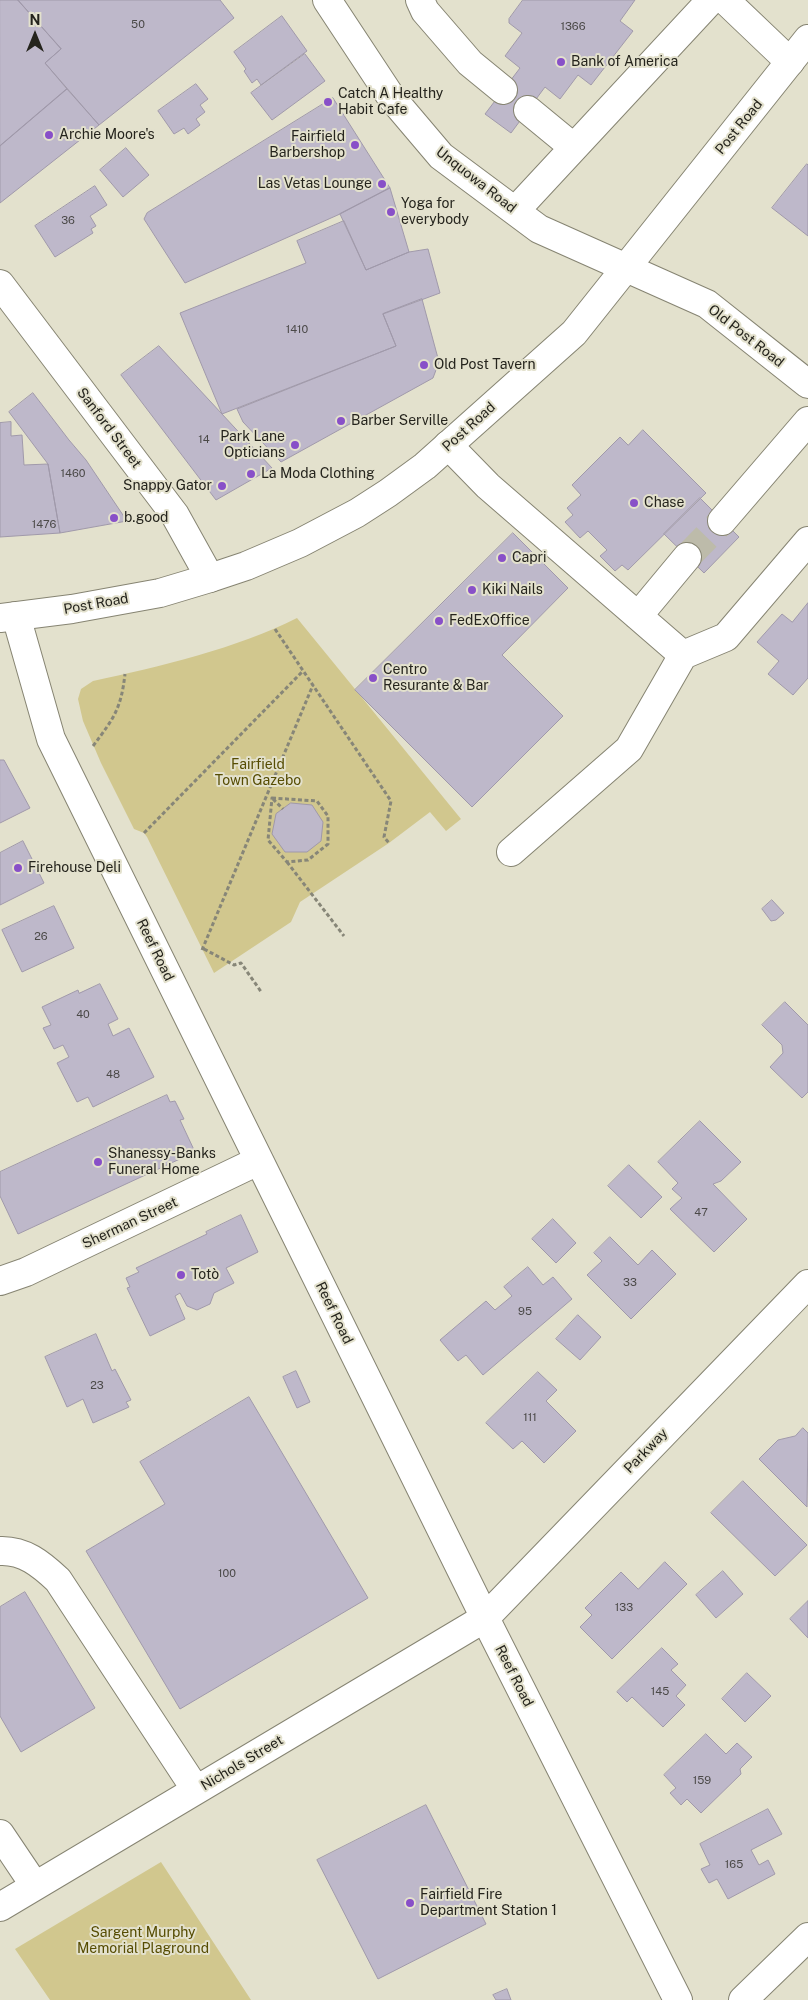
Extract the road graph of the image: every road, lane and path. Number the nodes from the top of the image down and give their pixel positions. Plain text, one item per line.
1 (327, 0) edge
2 (420, 0) edge
3 (711, 0) edge
4 (725, 0) edge
5 (808, 39) edge
6 (790, 62) junction
7 (503, 90) dead end
8 (528, 110) dead end
9 (574, 147) junction
10 (515, 211) junction
11 (626, 269) junction
12 (0, 284) edge
13 (808, 384) edge
14 (808, 421) edge
15 (448, 445) junction
16 (722, 520) tunnel mouth
17 (808, 541) edge
18 (687, 557) tunnel mouth
19 (210, 578) junction
20 (638, 616) junction
21 (8, 617) edge
22 (275, 629) dead end
23 (683, 655) junction
24 (303, 671) junction
25 (125, 674) dead end
26 (312, 685) junction
27 (94, 746) dead end
28 (268, 794) junction
29 (272, 798) junction
30 (283, 809) dead end
31 (144, 833) dead end
32 (388, 844) dead end
33 (511, 852) dead end
34 (288, 862) junction
35 (344, 936) dead end
36 (262, 994) dead end
37 (258, 1161) junction
38 (0, 1281) edge
39 (808, 1284) edge
40 (0, 1551) edge
41 (485, 1618) junction
42 (196, 1790) junction
43 (0, 1834) edge
44 (35, 1886) junction
45 (0, 1907) edge
46 (808, 1937) edge
47 (678, 2000) edge
48 (743, 2000) edge

1 - 10 street, Unquowa Road
2 - 7 street
3 - 9 street
4 - 6 street
5 - 6 street, Post Road
6 - 11 street, Post Road
8 - 9 street
9 - 10 street
10 - 11 street, Unquowa Road
11 - 13 street, Old Post Road
11 - 15 street, Post Road
12 - 19 street, Sanford Street
14 - 16 street
15 - 19 street, Post Road
15 - 20 street
17 - 23 street
18 - 20 street
19 - 21 street, Post Road
20 - 23 street
21 - 37 street, Reef Road
22 - 24 path
23 - 33 street
24 - 26 path
24 - 31 path
25 - 27 path
26 - 28 path
26 - 32 path
28 - 29 path
28 - 36 path
29 - 30 path
29 - 34 path
29 - 34 path
34 - 35 path
37 - 38 street, Sherman Street
37 - 41 street, Reef Road
39 - 41 street, Parkway
40 - 42 street
41 - 42 street, Nichols Street
41 - 47 street, Reef Road
42 - 44 street, Nichols Street
43 - 44 street
44 - 45 street, Nichols Street
46 - 48 street

